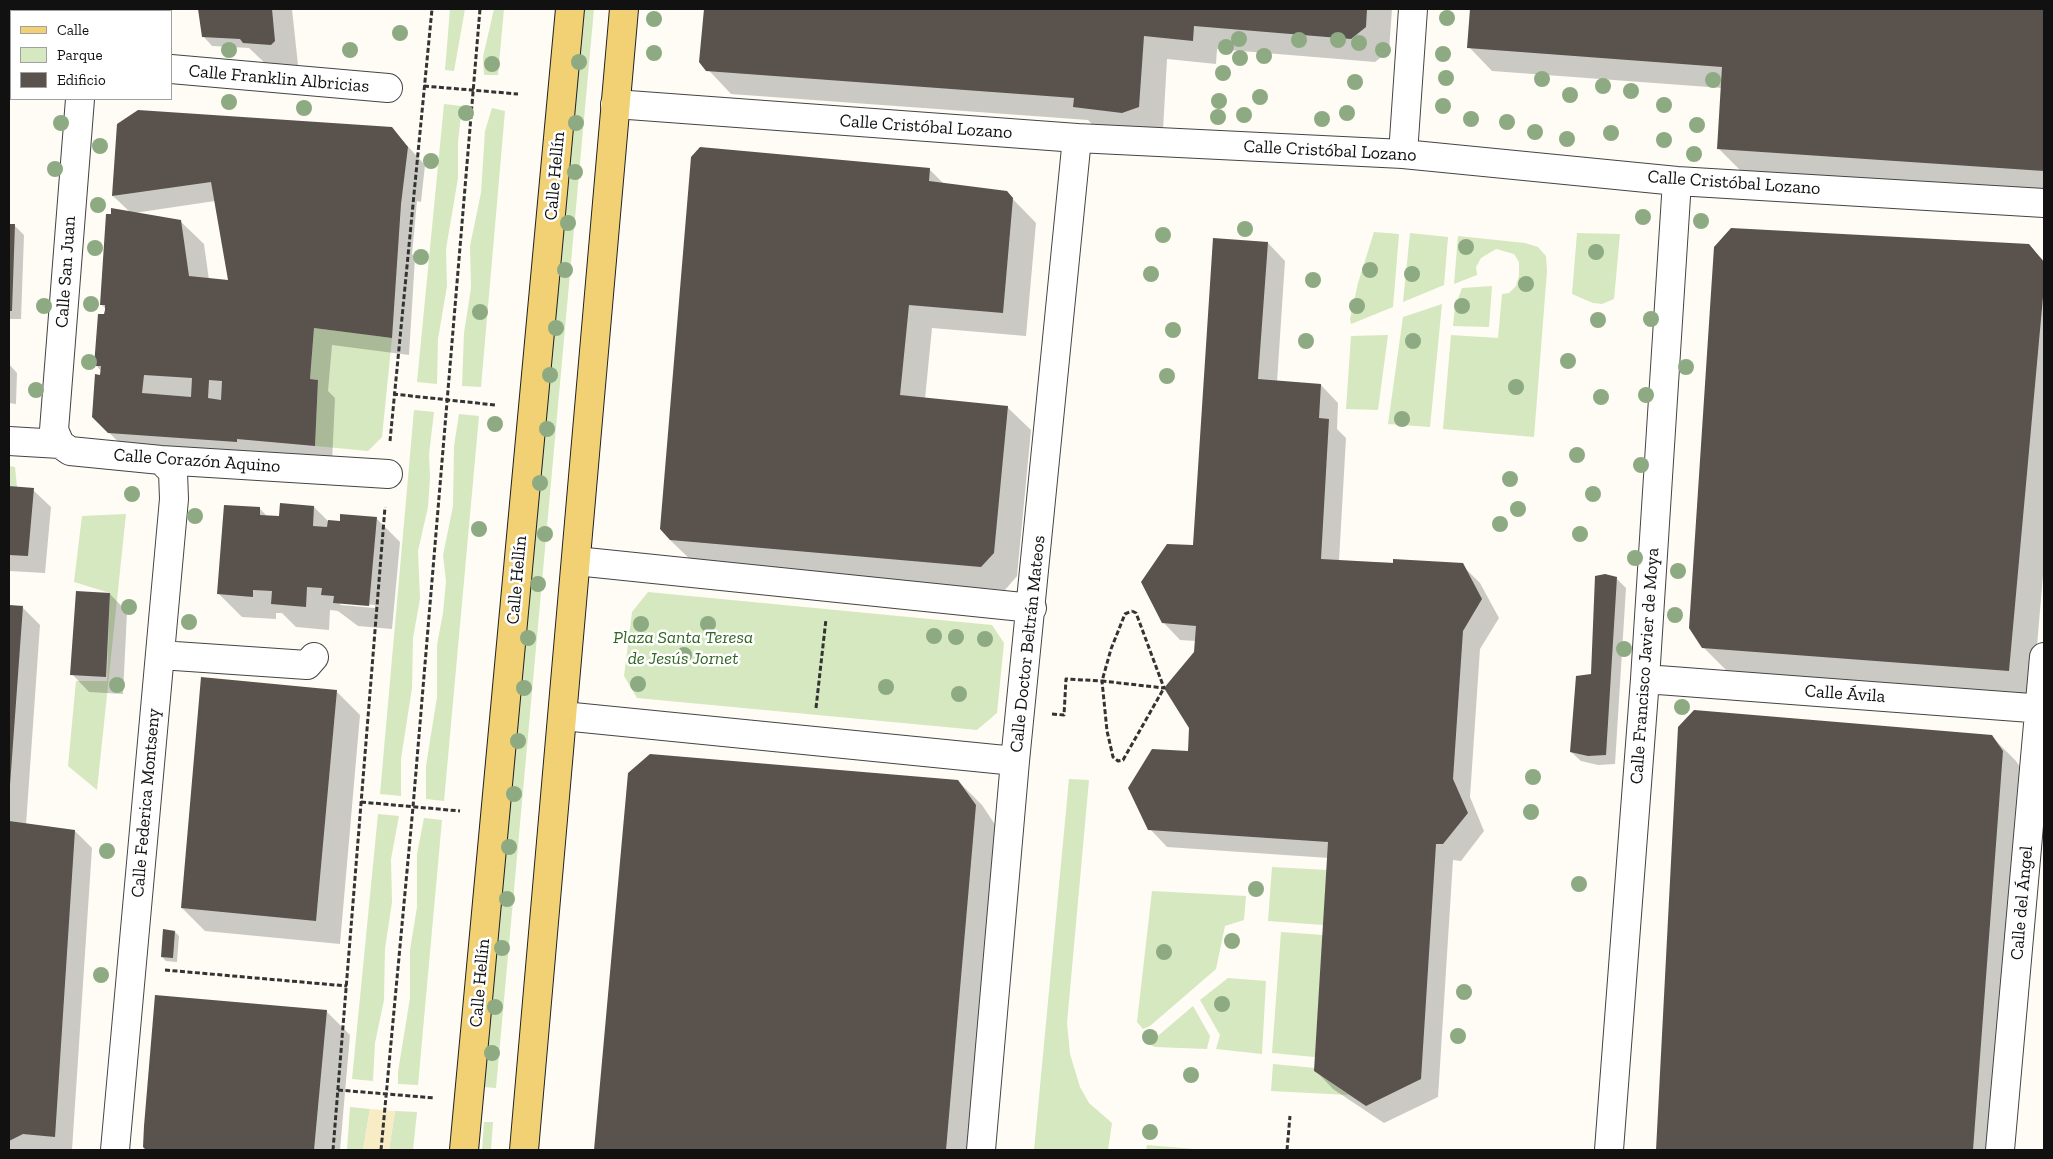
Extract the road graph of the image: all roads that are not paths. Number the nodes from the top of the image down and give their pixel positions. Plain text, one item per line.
1 (570, 9) edge
2 (624, 9) edge
3 (1413, 9) edge
4 (172, 69) edge
5 (388, 88) road end
6 (80, 100) edge
7 (615, 104) junction
8 (1076, 138) junction
9 (1403, 154) junction
10 (1677, 180) junction
11 (2044, 203) edge
12 (9, 441) edge
13 (60, 444) junction
14 (161, 460) junction
15 (388, 474) road end
16 (576, 561) junction
17 (1032, 608) junction
18 (160, 655) junction
19 (2044, 656) edge
20 (314, 657) dead end
21 (1646, 679) junction
22 (2042, 709) edge
23 (563, 716) junction
24 (1015, 761) junction
25 (114, 1150) edge
26 (464, 1150) edge
27 (524, 1150) edge
28 (981, 1150) edge
29 (1610, 1150) edge
30 (2000, 1150) edge

1 - 26 main road, Calle Hellín
2 - 7 main road
3 - 9 street
4 - 5 street, Calle Franklin Albricias
6 - 13 street, Calle San Juan
7 - 8 street, Calle Cristóbal Lozano
7 - 16 main road
8 - 9 street, Calle Cristóbal Lozano
8 - 17 street, Calle Doctor Beltrán Mateos
9 - 10 street, Calle Cristóbal Lozano
10 - 11 street, Calle Cristóbal Lozano
10 - 21 street, Calle Francisco Javier de Moya
12 - 13 street, Calle Corazón Aquino
13 - 14 street, Calle Corazón Aquino
14 - 15 street, Calle Corazón Aquino
14 - 18 street, Calle Federica Montseny
16 - 17 street
16 - 23 main road
17 - 24 street, Calle Doctor Beltrán Mateos
18 - 20 street
18 - 25 street, Calle Federica Montseny
19 - 22 street, Calle del Ángel
21 - 22 street, Calle Ávila
21 - 29 street, Calle Francisco Javier de Moya
22 - 30 street, Calle del Ángel
23 - 24 street
23 - 27 main road
24 - 28 street, Calle Doctor Beltrán Mateos

